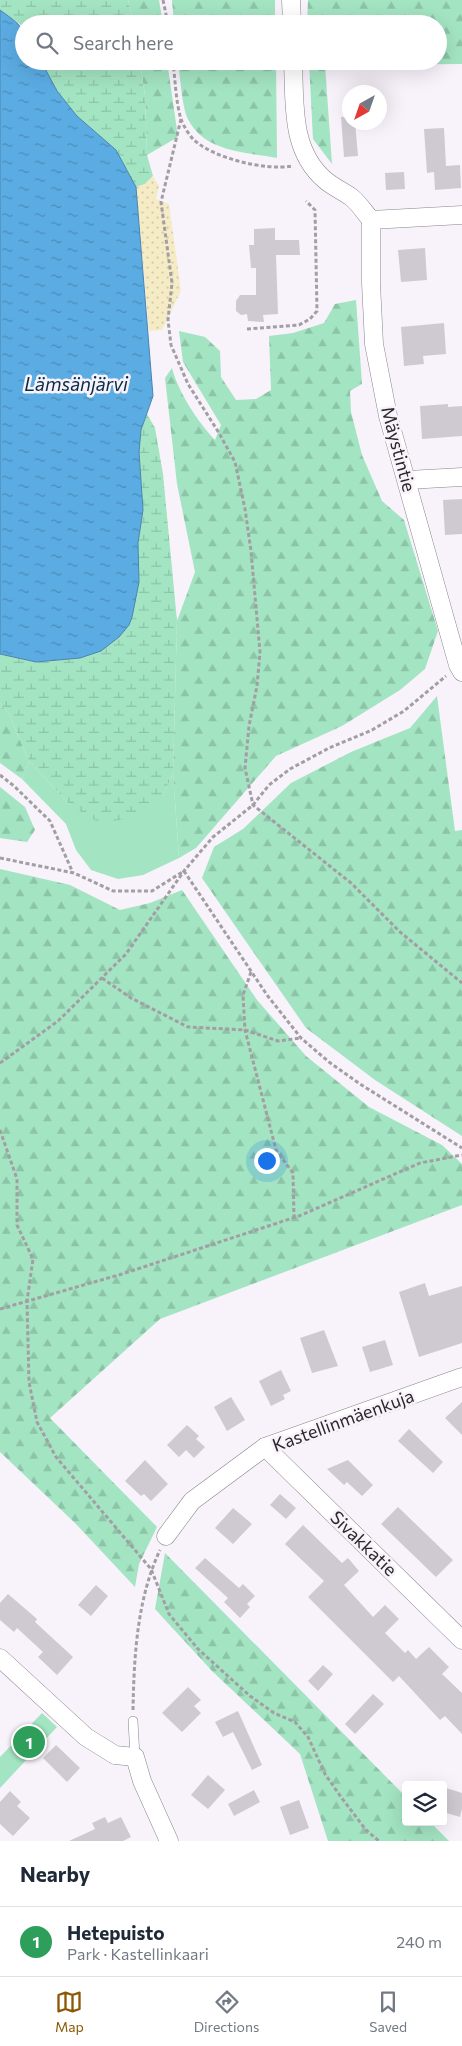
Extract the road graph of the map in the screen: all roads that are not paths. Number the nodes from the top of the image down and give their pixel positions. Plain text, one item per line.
1 (291, 0) edge
2 (292, 15) edge
3 (294, 70) edge
4 (462, 216) edge
5 (371, 220) junction
6 (462, 477) edge
7 (408, 480) junction
8 (460, 668) edge
9 (462, 1377) edge
10 (265, 1447) junction
11 (166, 1536) road end
12 (462, 1640) edge
13 (0, 1658) edge
14 (133, 1721) road end
15 (134, 1757) junction
16 (169, 1841) edge

1 - 2 street
3 - 5 street
4 - 5 street
5 - 7 street, Mäystintie
6 - 7 street
7 - 8 street, Mäystintie
9 - 10 street, Kastellinmäenkuja
10 - 11 street, Kastellinmäenkuja
10 - 12 street, Sivakkatie
13 - 15 street
14 - 15 lane
15 - 16 street

